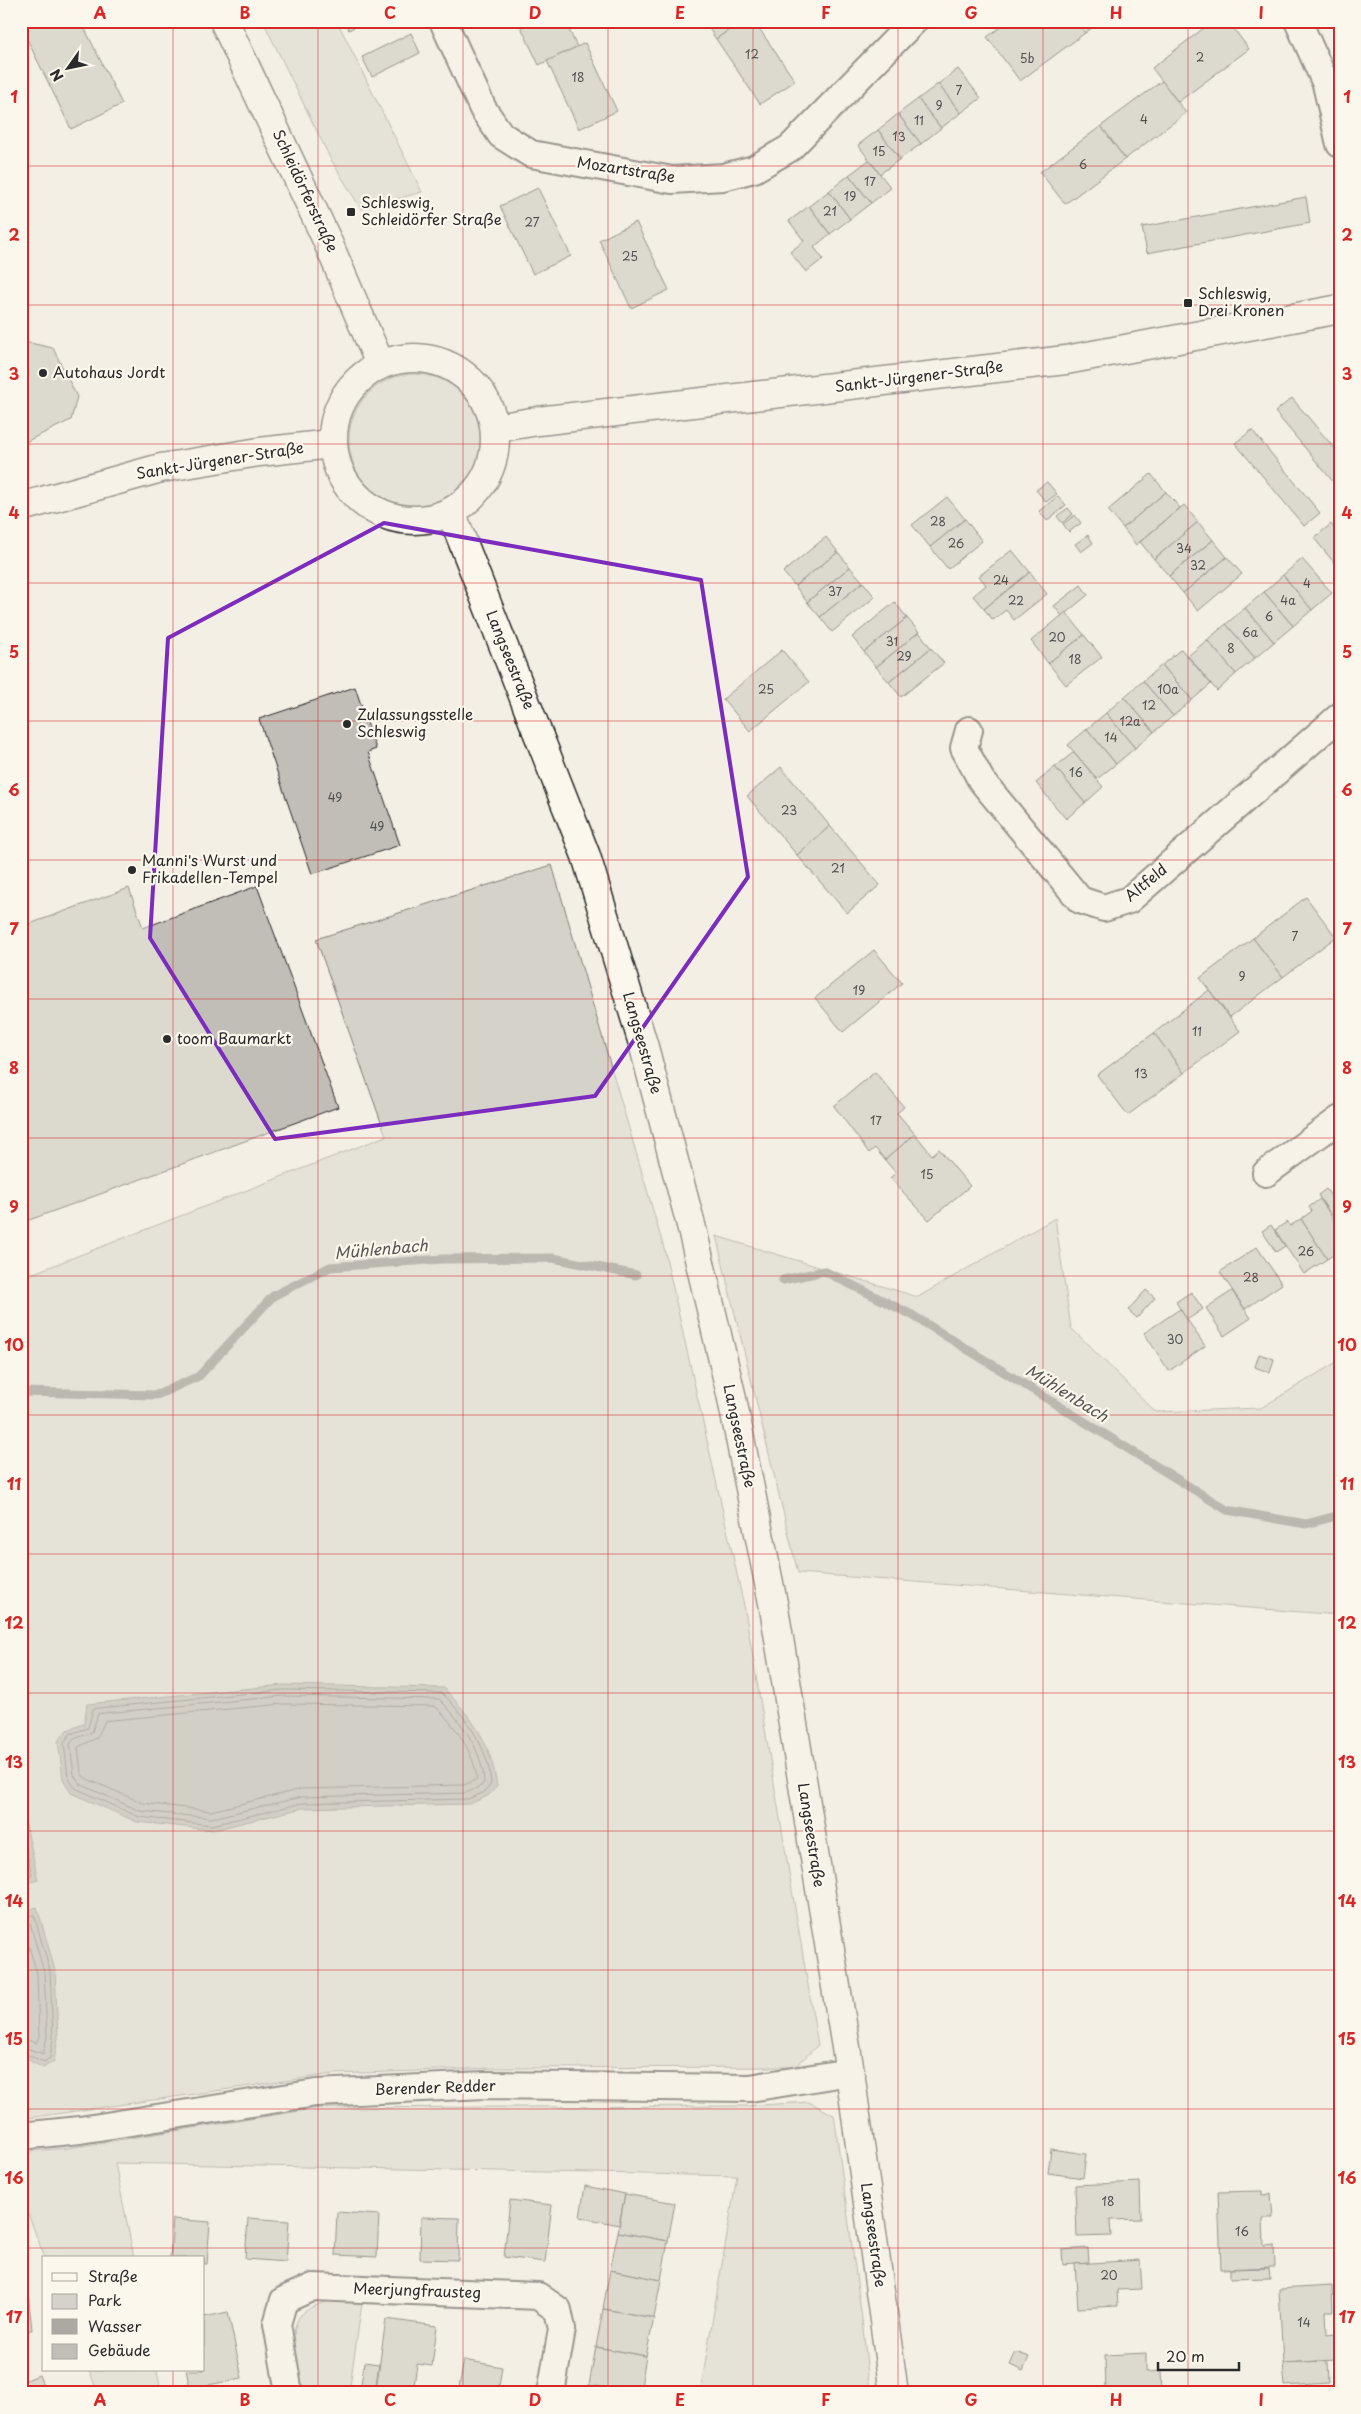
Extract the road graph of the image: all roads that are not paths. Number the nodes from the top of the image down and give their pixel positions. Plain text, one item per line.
1 (224, 21) edge
2 (442, 21) edge
3 (914, 21) edge
4 (1298, 21) edge
5 (1340, 144) edge
6 (1340, 309) edge
7 (380, 364) junction
8 (495, 428) junction
9 (332, 444) junction
10 (21, 507) edge
11 (451, 512) junction
12 (1340, 716) edge
13 (969, 730) dead end
14 (1340, 1119) edge
15 (1266, 1173) dead end
16 (850, 2072) junction
17 (21, 2136) edge
18 (289, 2393) edge
19 (550, 2393) edge
20 (894, 2393) edge

1 - 7 street, Schleidörferstraße
2 - 3 street, Mozartstraße
4 - 5 street
6 - 8 street, Sankt-Jürgener-Straße
7 - 8 street
7 - 9 street
8 - 11 street
9 - 10 street, Sankt-Jürgener-Straße
9 - 11 street
11 - 16 street, Langseestraße
12 - 13 street, Altfeld
14 - 15 street
16 - 17 street, Berender Redder
16 - 20 street, Langseestraße
18 - 19 street, Meerjungfrausteg

